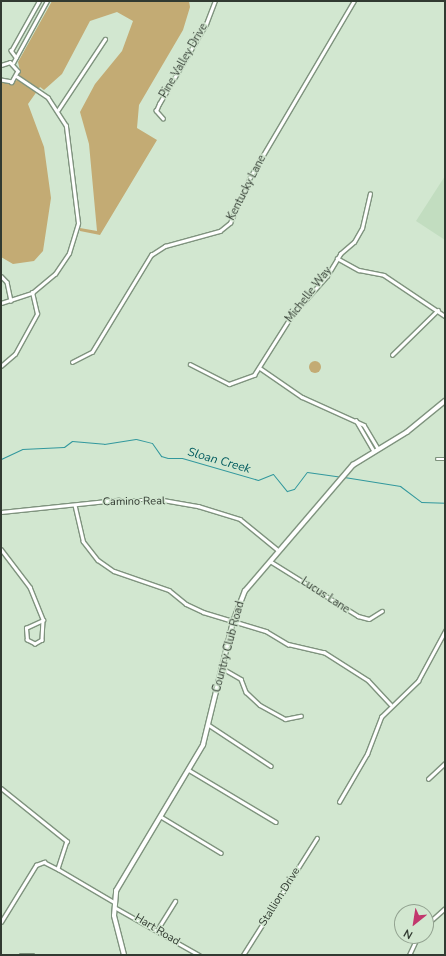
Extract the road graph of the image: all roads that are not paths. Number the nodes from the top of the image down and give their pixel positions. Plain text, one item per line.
1 (39, 1) edge
2 (48, 1) edge
3 (215, 1) edge
4 (354, 1) edge
5 (105, 39) dead end
6 (16, 58) junction
7 (13, 63) junction
8 (1, 64) edge
9 (17, 77) junction
10 (1, 80) edge
11 (58, 110) junction
12 (163, 119) dead end
13 (370, 194) dead end
14 (337, 258) junction
15 (1, 276) edge
16 (32, 293) junction
17 (11, 301) junction
18 (1, 303) edge
19 (438, 310) junction
20 (445, 316) edge
21 (392, 355) dead end
22 (72, 362) dead end
23 (190, 364) dead end
24 (1, 366) edge
25 (260, 368) junction
26 (445, 401) edge
27 (356, 420) junction
28 (378, 448) junction
29 (373, 450) junction
30 (438, 459) dead end
31 (445, 459) edge
32 (75, 505) junction
33 (1, 512) edge
34 (1, 549) edge
35 (278, 550) junction
36 (270, 561) junction
37 (382, 611) dead end
38 (43, 620) junction
39 (233, 622) junction
40 (445, 631) edge
41 (222, 668) junction
42 (390, 704) junction
43 (301, 716) dead end
44 (209, 725) junction
45 (445, 763) edge
46 (271, 766) dead end
47 (189, 770) junction
48 (428, 779) dead end
49 (1, 788) edge
50 (339, 802) dead end
51 (160, 816) junction
52 (276, 822) dead end
53 (317, 838) dead end
54 (221, 854) dead end
55 (60, 870) junction
56 (175, 901) dead end
57 (114, 902) junction
58 (114, 907) junction
59 (445, 908) edge
60 (434, 918) edge
61 (1, 922) edge
62 (157, 930) junction
63 (414, 944) edge
64 (21, 955) edge
65 (33, 955) edge
66 (124, 955) edge
67 (199, 955) edge
68 (243, 955) edge
69 (409, 955) edge

1 - 6 street
2 - 6 street
3 - 12 street, Pine Valley Drive
4 - 22 street, Kentucky Lane
5 - 11 street
6 - 7 street
7 - 8 street
7 - 9 street
9 - 10 street
9 - 11 street
11 - 16 street
13 - 14 street, Michelle Way
14 - 19 street
14 - 25 street, Michelle Way
15 - 17 street
16 - 17 street
16 - 24 street
17 - 18 street
19 - 20 street
19 - 21 street
23 - 25 street, Michelle Way
25 - 27 street
26 - 28 main road, Country Club Road
27 - 28 street
27 - 29 street
28 - 29 main road, Country Club Road
29 - 35 main road, Country Club Road
30 - 31 street
32 - 33 street, Camino Real
32 - 35 street, Camino Real
32 - 39 street
34 - 38 street
35 - 36 main road, Country Club Road
36 - 37 street, Lucus Lane
36 - 39 main road, Country Club Road
38 - 38 street
39 - 41 main road, Country Club Road
39 - 42 street
40 - 42 street
41 - 43 street
41 - 44 main road, Country Club Road
42 - 50 street
44 - 46 street
44 - 47 main road, Country Club Road
45 - 48 street
47 - 51 main road, Country Club Road
47 - 52 street
49 - 55 street
51 - 54 street
51 - 57 main road, Country Club Road
53 - 68 street, Stallion Drive
55 - 57 street
55 - 61 street
56 - 62 street
57 - 58 main road, Country Club Road
58 - 62 street, Hart Road
58 - 66 main road, Country Club Road
59 - 60 street
62 - 67 street, Hart Road
63 - 69 street
64 - 65 street

